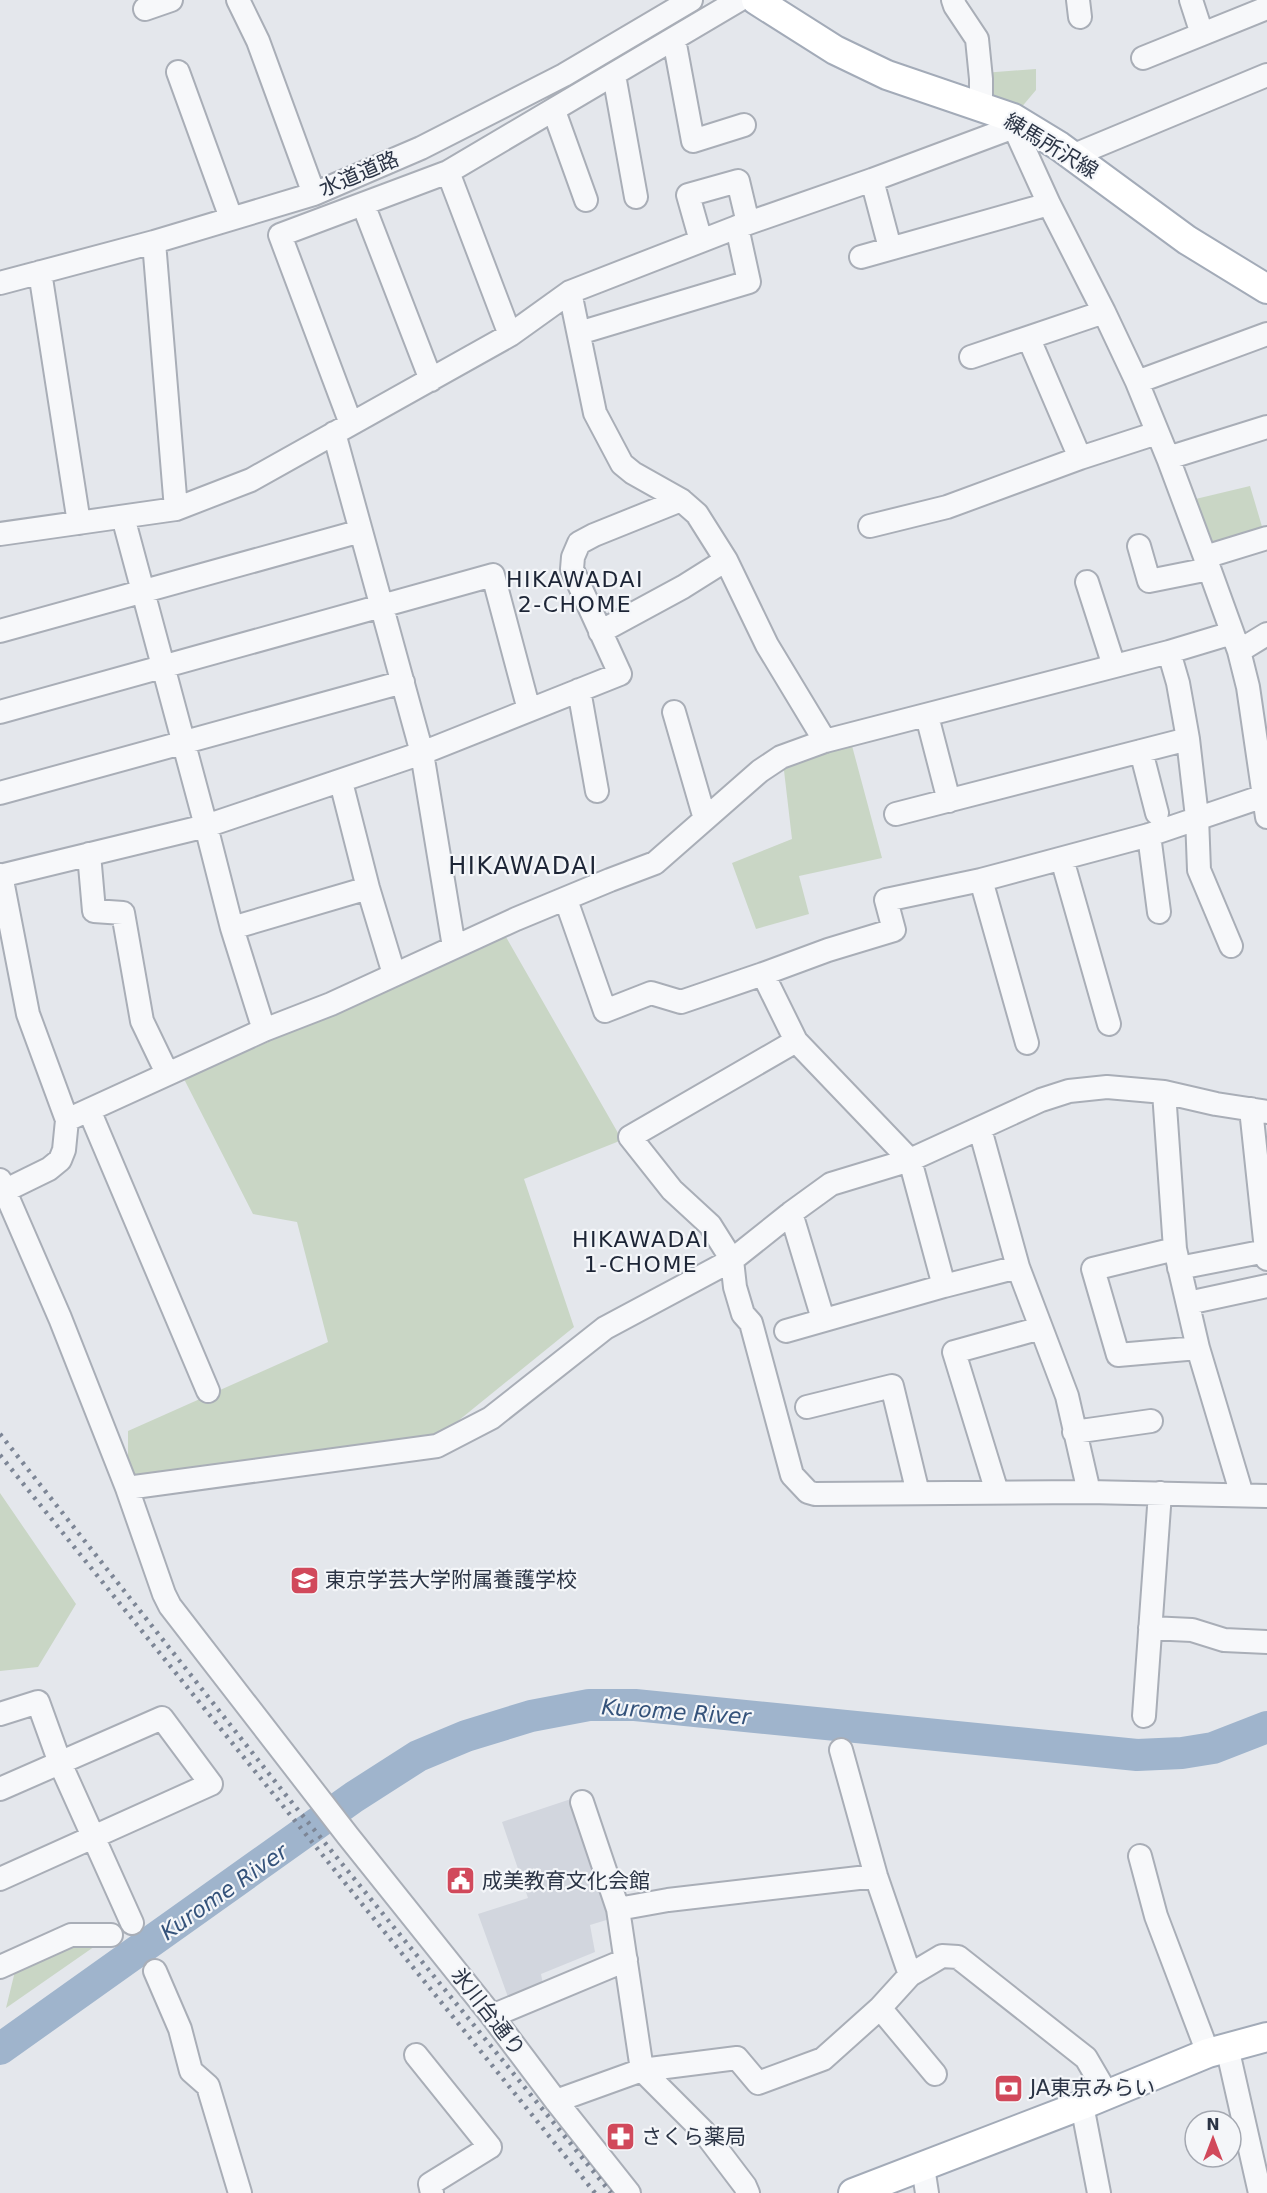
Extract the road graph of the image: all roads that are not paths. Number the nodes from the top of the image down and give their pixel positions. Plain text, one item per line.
1 (171, 0) edge
2 (238, 0) edge
3 (691, 0) edge
4 (739, 0) edge
5 (756, 0) edge
6 (953, 0) edge
7 (1191, 0) edge
8 (1267, 8) edge
9 (145, 9) dead end
10 (1202, 34) junction
11 (674, 39) junction
12 (1143, 58) dead end
13 (178, 72) dead end
14 (614, 75) junction
15 (1267, 75) edge
16 (981, 108) junction
17 (554, 111) junction
18 (1013, 123) junction
19 (744, 125) dead end
20 (1072, 156) junction
21 (448, 172) junction
22 (872, 180) junction
23 (314, 194) junction
24 (636, 197) dead end
25 (586, 200) dead end
26 (363, 204) junction
27 (1049, 204) junction
28 (231, 218) junction
29 (742, 225) junction
30 (700, 241) junction
31 (154, 242) junction
32 (890, 248) junction
33 (861, 257) dead end
34 (40, 272) junction
35 (0, 282) edge
36 (1267, 290) edge
37 (570, 292) junction
38 (1104, 312) junction
39 (579, 333) junction
40 (510, 334) junction
41 (1267, 334) edge
42 (1029, 339) junction
43 (971, 357) dead end
44 (431, 380) junction
45 (1137, 382) junction
46 (1267, 427) edge
47 (343, 429) junction
48 (1157, 433) junction
49 (1080, 458) junction
50 (1168, 458) junction
51 (681, 500) junction
52 (176, 509) junction
53 (123, 517) junction
54 (79, 523) junction
55 (870, 526) dead end
56 (361, 531) junction
57 (0, 534) edge
58 (1267, 538) edge
59 (1139, 546) dead end
60 (726, 560) junction
61 (1207, 563) junction
62 (1087, 582) dead end
63 (143, 591) junction
64 (382, 606) junction
65 (0, 631) edge
66 (600, 632) junction
67 (1267, 634) edge
68 (1235, 642) junction
69 (1169, 652) junction
70 (163, 666) junction
71 (1114, 666) junction
72 (403, 682) junction
73 (579, 690) junction
74 (529, 710) junction
75 (0, 712) edge
76 (674, 712) dead end
77 (927, 716) junction
78 (1188, 739) junction
79 (825, 741) junction
80 (183, 743) junction
81 (1141, 751) junction
82 (422, 753) junction
83 (341, 782) junction
84 (597, 790) dead end
85 (0, 793) edge
86 (1265, 795) edge
87 (949, 801) junction
88 (1157, 813) dead end
89 (896, 814) dead end
90 (1197, 817) junction
91 (1267, 818) edge
92 (705, 819) junction
93 (206, 826) junction
94 (1149, 835) junction
95 (89, 854) junction
96 (1062, 859) junction
97 (1, 875) edge
98 (981, 880) junction
99 (368, 888) junction
100 (566, 900) junction
101 (1159, 912) dead end
102 (232, 928) junction
103 (1231, 946) dead end
104 (454, 947) junction
105 (394, 974) junction
106 (763, 974) junction
107 (1109, 1024) dead end
108 (264, 1030) junction
109 (796, 1041) junction
110 (1027, 1043) dead end
111 (167, 1073) junction
112 (1164, 1092) junction
113 (89, 1110) junction
114 (1259, 1111) edge
115 (68, 1120) junction
116 (980, 1130) junction
117 (910, 1160) junction
118 (1, 1184) edge
119 (791, 1213) junction
120 (1266, 1255) edge
121 (1177, 1259) junction
122 (732, 1260) junction
123 (1018, 1267) junction
124 (944, 1286) junction
125 (1267, 1286) edge
126 (1188, 1303) junction
127 (823, 1319) junction
128 (1041, 1328) junction
129 (786, 1331) dead end
130 (1198, 1348) junction
131 (208, 1391) dead end
132 (807, 1407) dead end
133 (1151, 1421) dead end
134 (1074, 1432) junction
135 (127, 1488) junction
136 (997, 1492) junction
137 (1089, 1492) junction
138 (918, 1493) junction
139 (1160, 1493) junction
140 (1242, 1495) junction
141 (1267, 1496) edge
142 (1150, 1628) junction
143 (1267, 1642) edge
144 (0, 1714) edge
145 (1144, 1716) dead end
146 (841, 1750) dead end
147 (60, 1763) junction
148 (0, 1789) edge
149 (582, 1802) dead end
150 (93, 1838) junction
151 (1140, 1856) dead end
152 (876, 1876) junction
153 (0, 1879) edge
154 (618, 1909) junction
155 (132, 1923) dead end
156 (111, 1935) dead end
157 (626, 1960) junction
158 (0, 1967) edge
159 (155, 1971) dead end
160 (910, 1975) junction
161 (880, 2008) junction
162 (492, 2016) junction
163 (1267, 2037) edge
164 (1218, 2050) junction
165 (416, 2055) dead end
166 (642, 2070) junction
167 (935, 2074) dead end
168 (1095, 2099) junction
169 (556, 2101) junction
170 (925, 2180) edge
171 (1262, 2183) edge
172 (240, 2193) edge
173 (432, 2193) edge
174 (629, 2193) edge
175 (748, 2193) edge
176 (853, 2193) edge
177 (1099, 2193) edge

1 - 9 street
2 - 23 street
3 - 23 street, 水道道路
4 - 11 street
5 - 16 main road, 練馬所沢線
6 - 16 street
7 - 10 street
8 - 10 street
10 - 12 street
11 - 14 street
11 - 19 street
13 - 28 street
14 - 17 street
14 - 24 street
15 - 20 street
16 - 18 main road, 練馬所沢線
17 - 21 street
17 - 25 street
18 - 20 main road, 練馬所沢線
18 - 22 street
18 - 27 street
20 - 36 main road, 練馬所沢線
21 - 26 street
21 - 40 street
22 - 29 street
22 - 32 street
23 - 28 street, 水道道路
26 - 44 street
26 - 47 street
27 - 32 street
27 - 38 street
28 - 31 street, 水道道路
29 - 30 street
29 - 30 street
29 - 39 street
30 - 37 street
31 - 34 street, 水道道路
31 - 52 street
32 - 33 street
34 - 35 street, 水道道路
34 - 54 street
37 - 39 street
37 - 40 street
38 - 42 street
38 - 45 street
39 - 51 street
40 - 44 street
41 - 45 street
42 - 43 street
42 - 49 street
44 - 47 street
45 - 48 street
46 - 50 street
47 - 52 street
47 - 56 street
48 - 49 street
48 - 50 street
49 - 55 street
50 - 61 street
51 - 60 street
51 - 66 street
52 - 53 street
53 - 54 street
53 - 63 street
54 - 57 street
56 - 63 street
56 - 64 street
58 - 61 street
59 - 61 street
60 - 66 street
60 - 79 street
61 - 68 street
62 - 71 street
63 - 65 street
63 - 70 street
64 - 70 street
64 - 72 street
64 - 74 street
66 - 73 street
67 - 68 street
68 - 69 street
68 - 86 street
69 - 71 street
69 - 78 street
70 - 75 street
70 - 80 street
71 - 77 street
72 - 80 street
72 - 82 street
73 - 74 street
73 - 84 street
74 - 82 street
76 - 92 street
77 - 79 street
77 - 87 street
78 - 81 street
78 - 90 street
79 - 92 street
80 - 85 street
80 - 93 street
81 - 87 street
81 - 88 street
82 - 83 street
82 - 104 street
83 - 93 street
83 - 99 street
86 - 90 street
86 - 91 street
87 - 89 street
90 - 94 street
90 - 103 street
92 - 100 street
93 - 95 street
93 - 102 street
94 - 96 street
94 - 101 street
95 - 97 street
95 - 111 street
96 - 98 street
96 - 107 street
97 - 115 street
98 - 106 street
98 - 110 street
99 - 102 street
99 - 105 street
100 - 104 street
100 - 106 street
102 - 108 street
104 - 105 street
105 - 108 street
106 - 109 street
108 - 111 street
109 - 117 street
109 - 122 street
111 - 113 street
112 - 114 street
112 - 116 street
112 - 121 street
113 - 115 street
113 - 131 street
114 - 120 street
115 - 118 street
116 - 117 street
116 - 123 street
117 - 119 street
117 - 124 street
118 - 135 street, 氷川台通り
119 - 122 street
119 - 127 street
120 - 121 street
121 - 126 street
121 - 130 street
122 - 135 street
122 - 138 street
123 - 124 street
123 - 128 street
124 - 127 street
125 - 126 street
126 - 130 street
127 - 129 street
128 - 134 street
128 - 136 street
130 - 140 street
132 - 138 street
133 - 134 street
134 - 137 street
135 - 162 street, 氷川台通り
136 - 137 street
136 - 138 street
137 - 139 street
139 - 140 street
139 - 142 street
140 - 141 street
142 - 143 street
142 - 145 street
144 - 147 street
146 - 152 street
147 - 148 street
147 - 150 street
147 - 150 street
149 - 154 street
150 - 153 street
150 - 155 street
151 - 164 street
152 - 154 street
152 - 160 street
154 - 157 street
156 - 158 street
157 - 162 street
157 - 166 street
159 - 172 street
160 - 161 street
160 - 168 street
161 - 166 street
161 - 167 street
162 - 169 street, 氷川台通り
163 - 164 main road
164 - 168 main road
164 - 171 street
165 - 173 street
166 - 169 street
166 - 175 street
168 - 170 main road
168 - 177 street
169 - 174 street, 氷川台通り
170 - 176 main road

